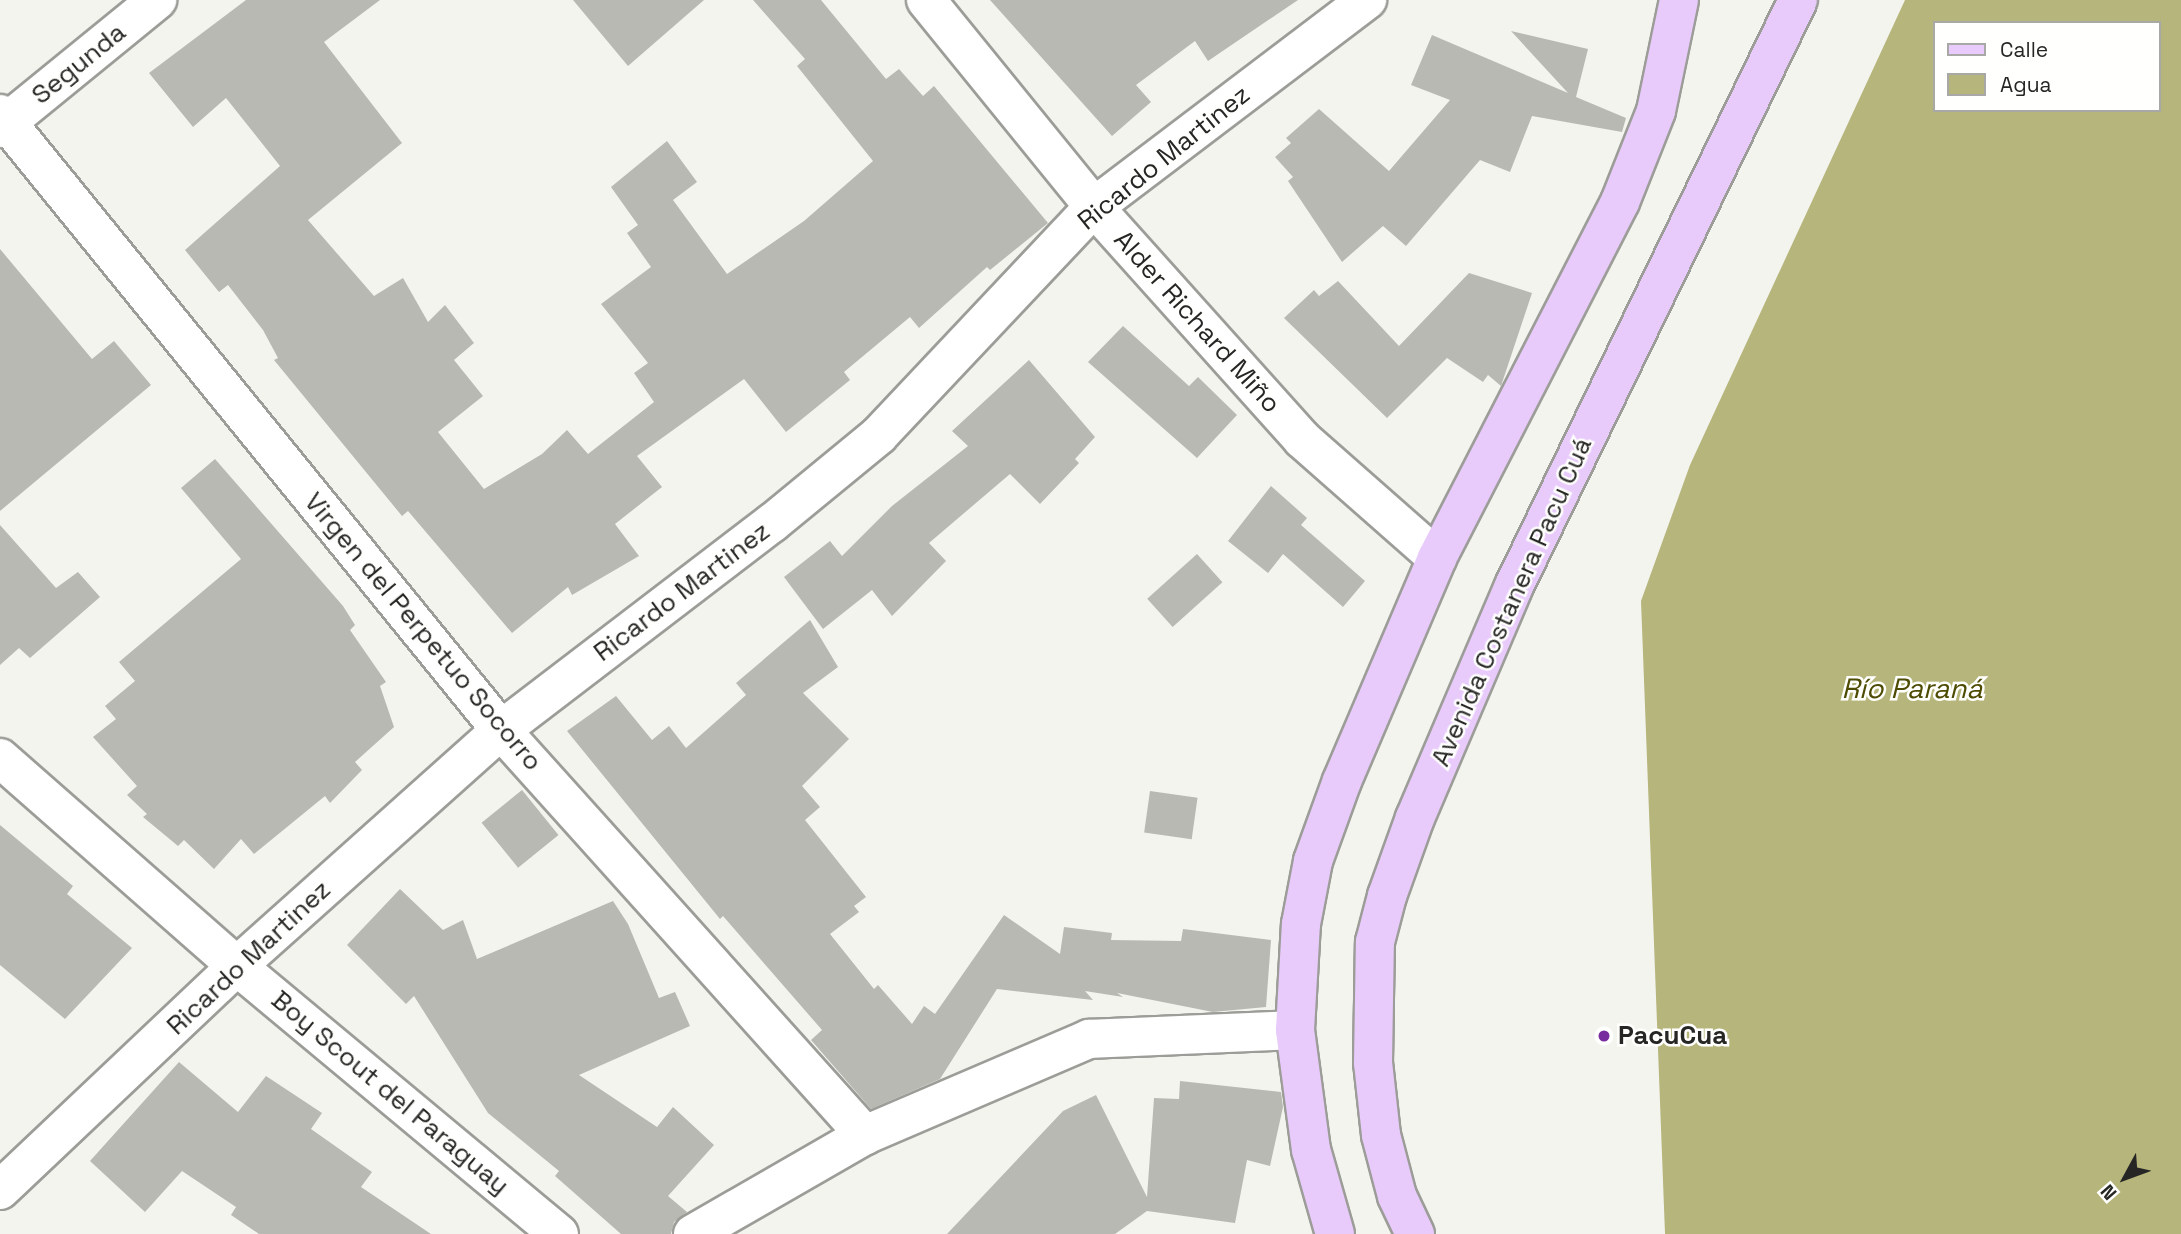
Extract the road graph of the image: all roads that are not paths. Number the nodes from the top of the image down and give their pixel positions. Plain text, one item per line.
1 (157, 0) edge
2 (926, 0) edge
3 (1367, 0) edge
4 (1679, 0) edge
5 (1798, 0) edge
6 (2, 121) edge
7 (1094, 207) junction
8 (1437, 558) junction
9 (501, 730) junction
10 (0, 758) edge
11 (237, 966) junction
12 (1295, 1030) junction
13 (865, 1135) junction
14 (0, 1190) edge
15 (559, 1234) edge
16 (693, 1234) edge
17 (1335, 1234) edge
18 (1415, 1234) edge

1 - 6 street, Segunda
2 - 7 street, Alder Richard Miño
3 - 7 street, Ricardo Martinez
4 - 8 main road
5 - 18 main road, Avenida Costanera Pacu Cuá
6 - 9 street, Virgen del Perpetuo Socorro
7 - 8 street, Alder Richard Miño
7 - 9 street, Ricardo Martinez
8 - 12 main road
9 - 11 street, Ricardo Martinez
9 - 13 street, Virgen del Perpetuo Socorro
10 - 11 street, Boy Scout del Paraguay
11 - 14 street, Ricardo Martinez
11 - 15 street, Boy Scout del Paraguay
12 - 13 street
12 - 17 main road
13 - 16 street

